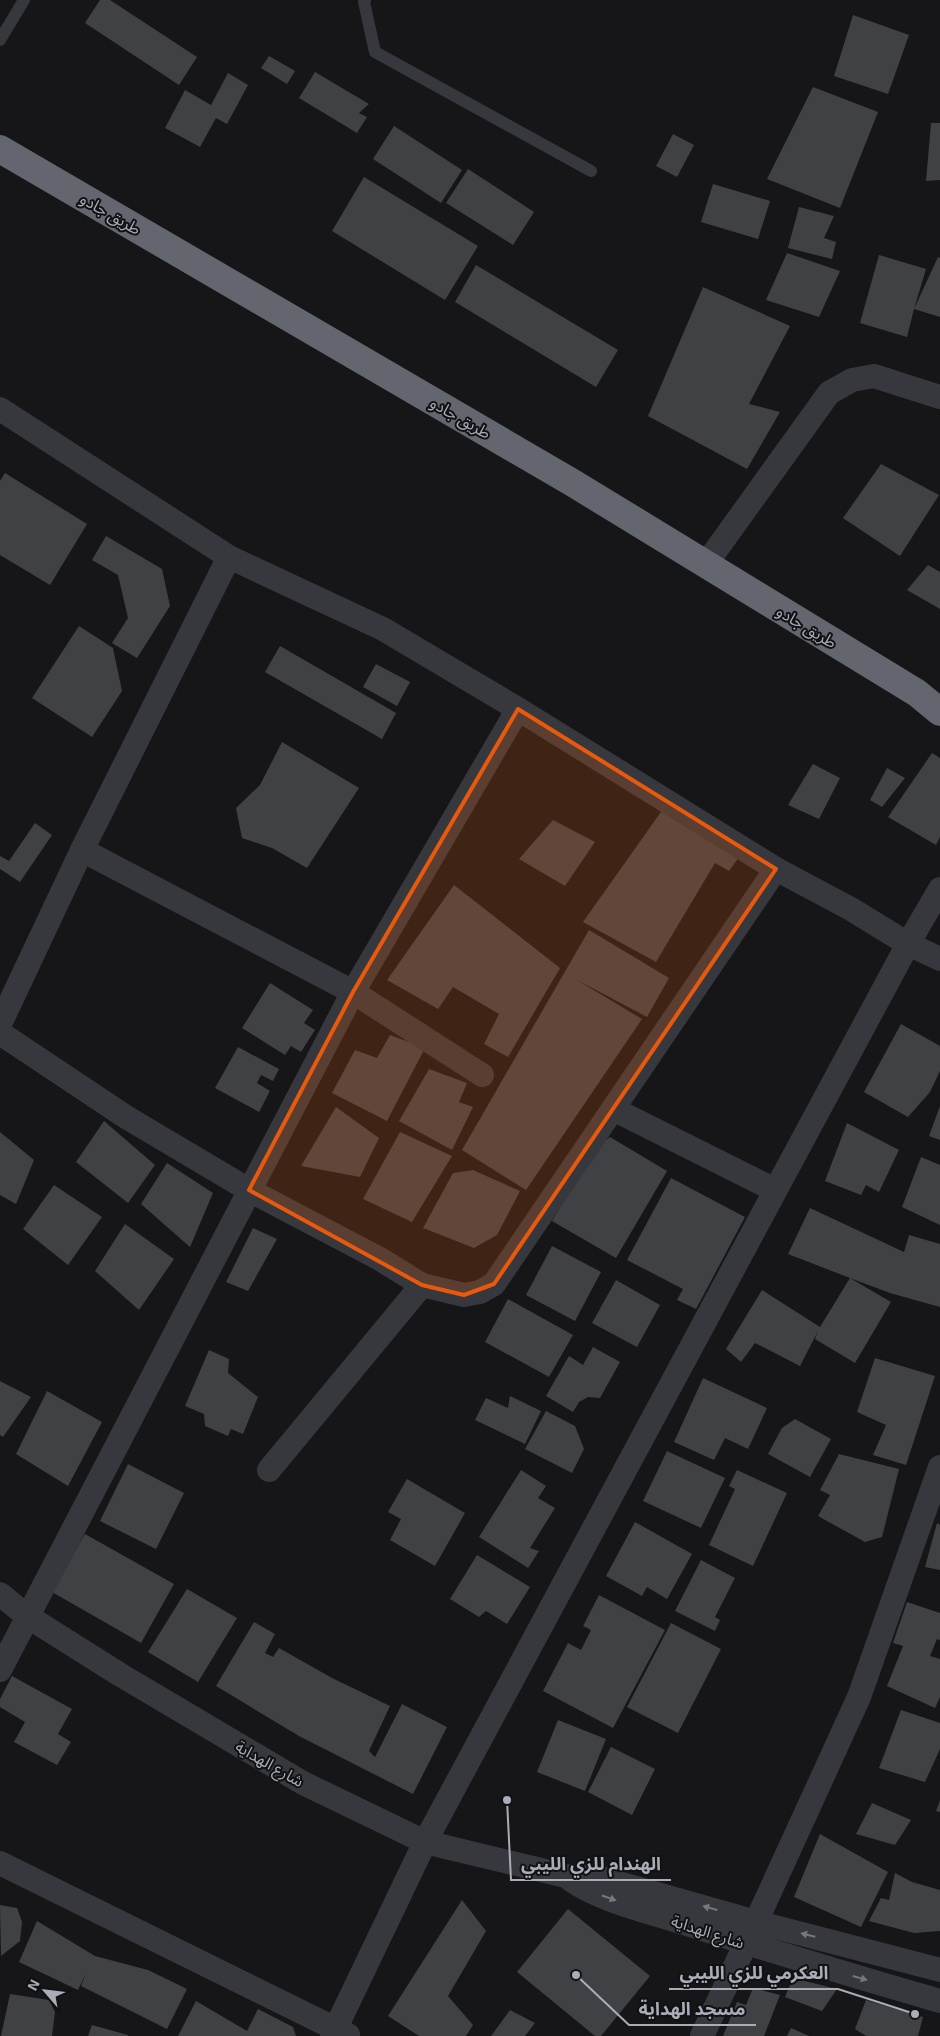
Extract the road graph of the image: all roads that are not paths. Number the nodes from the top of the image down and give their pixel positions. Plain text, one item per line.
1 (24, 0) edge
2 (365, 0) edge
3 (0, 40) edge
4 (0, 150) edge
5 (591, 171) dead end
6 (940, 397) edge
7 (0, 409) edge
8 (229, 557) junction
9 (706, 564) junction
10 (928, 697) edge
11 (518, 709) junction
12 (940, 712) edge
13 (82, 850) junction
14 (776, 869) junction
15 (940, 890) edge
16 (908, 944) junction
17 (940, 959) edge
18 (353, 992) junction
19 (0, 1024) edge
20 (0, 1033) edge
21 (482, 1075) dead end
22 (613, 1109) junction
23 (249, 1190) junction
24 (775, 1190) junction
25 (422, 1285) junction
26 (940, 1467) edge
27 (269, 1470) dead end
28 (0, 1594) edge
29 (27, 1616) junction
30 (0, 1670) edge
31 (425, 1842) junction
32 (0, 1863) edge
33 (566, 1876) junction
34 (756, 1922) junction
35 (746, 1943) junction
36 (940, 1970) edge
37 (940, 2001) edge
38 (339, 2033) edge
39 (702, 2036) edge

1 - 3 lane
2 - 5 lane
4 - 9 highway, طريق جادو
6 - 9 street
7 - 8 street
8 - 11 street
8 - 13 street
9 - 10 highway, طريق جادو
10 - 12 highway, طريق جادو
11 - 14 street
11 - 18 street
13 - 18 street
13 - 19 street
14 - 16 street
14 - 22 street
15 - 16 street
16 - 17 street
16 - 24 street
18 - 21 street
18 - 23 street
20 - 23 street
22 - 24 street
22 - 25 street
23 - 25 street
23 - 29 street
24 - 31 street
25 - 27 street
26 - 34 street
28 - 29 street, شارع الهداية
29 - 30 street
29 - 31 street, شارع الهداية
31 - 33 street, شارع الهداية
31 - 38 street
32 - 38 street
34 -> 33 street, شارع الهداية
33 -> 35 street, شارع الهداية
34 - 35 street
36 -> 34 street, شارع الهداية
35 -> 37 street, شارع الهداية
35 - 39 street

